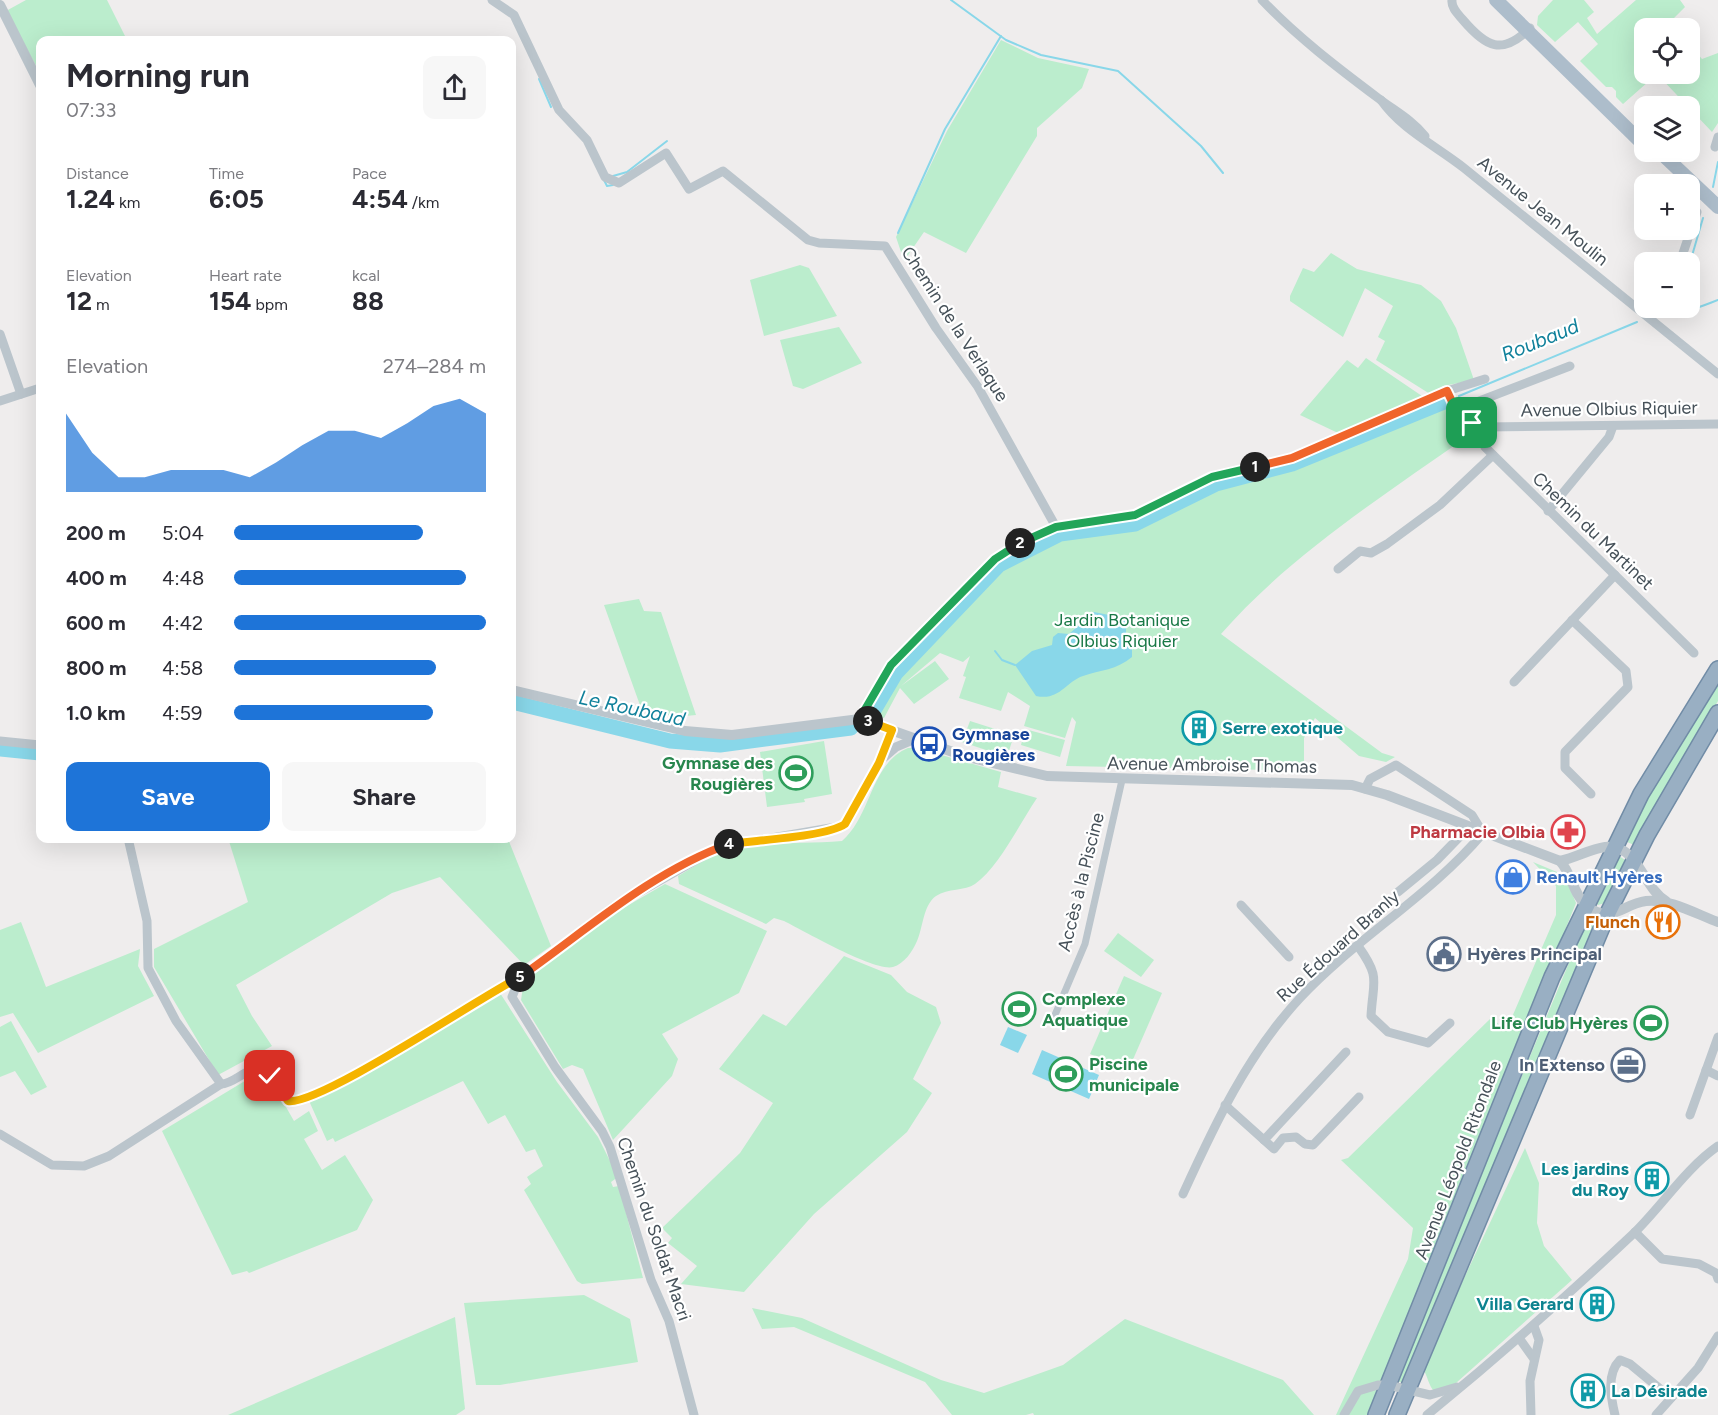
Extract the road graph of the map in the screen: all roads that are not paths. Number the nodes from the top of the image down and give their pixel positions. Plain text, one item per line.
1 (492, 0) edge
2 (1262, 0) edge
3 (1452, 0) edge
4 (1496, 0) edge
5 (1505, 0) edge
6 (0, 5) edge
7 (1529, 28) junction
8 (36, 77) edge
9 (1634, 126) edge
10 (1634, 135) edge
11 (1718, 137) edge
12 (1715, 147) dead end
13 (1661, 162) edge
14 (1671, 162) edge
15 (1673, 174) edge
16 (1700, 200) edge
17 (1718, 207) edge
18 (1718, 217) edge
19 (1634, 306) edge
20 (1649, 318) edge
21 (0, 334) edge
22 (1570, 366) dead end
23 (1718, 374) edge
24 (1485, 379) dead end
25 (36, 389) edge
26 (1447, 391) junction
27 (21, 394) junction
28 (0, 401) edge
29 (1456, 410) junction
30 (1718, 424) edge
31 (1613, 426) junction
32 (1484, 427) junction
33 (1492, 455) junction
34 (1548, 511) junction
35 (1056, 527) junction
36 (1338, 569) dead end
37 (1615, 575) junction
38 (1572, 620) junction
39 (1694, 653) dead end
40 (1718, 669) edge
41 (1514, 682) dead end
42 (516, 691) edge
43 (1718, 713) edge
44 (860, 718) junction
45 (895, 732) junction
46 (915, 739) junction
47 (0, 741) edge
48 (36, 745) edge
49 (896, 747) junction
50 (879, 763) junction
51 (1122, 780) junction
52 (1365, 789) junction
53 (1591, 794) dead end
54 (1469, 827) junction
55 (1483, 833) junction
56 (129, 843) edge
57 (1613, 848) junction
58 (1634, 859) junction
59 (1560, 861) junction
60 (1398, 892) dead end
61 (1585, 904) junction
62 (1241, 905) dead end
63 (1677, 907) junction
64 (1607, 915) junction
65 (1718, 922) edge
66 (1358, 946) junction
67 (1289, 957) dead end
68 (520, 977) junction
69 (1052, 1022) dead end
70 (1450, 1023) dead end
71 (1718, 1037) edge
72 (1346, 1052) dead end
73 (1706, 1071) junction
74 (1718, 1076) edge
75 (221, 1084) junction
76 (1359, 1097) dead end
77 (1225, 1105) junction
78 (1690, 1115) dead end
79 (0, 1134) edge
80 (1264, 1140) junction
81 (1718, 1146) edge
82 (1183, 1194) dead end
83 (1635, 1232) junction
84 (1718, 1279) edge
85 (1534, 1326) junction
86 (1718, 1336) edge
87 (1519, 1338) junction
88 (1534, 1359) junction
89 (1464, 1384) junction
90 (1388, 1385) junction
91 (1407, 1390) junction
92 (1671, 1398) junction
93 (694, 1415) edge
94 (1344, 1415) edge
95 (1376, 1415) edge
96 (1397, 1415) edge
97 (1427, 1415) edge
98 (1531, 1415) edge
99 (1615, 1415) edge
100 (1656, 1415) edge

1 - 35 street, Chemin de la Verlaque
2 - 19 street, Avenue Jean Moulin
3 - 7 street
4 - 7 main road
5 - 7 main road
6 - 8 street
7 - 9 main road
7 - 10 main road
11 - 12 street
13 - 15 main road
14 - 17 main road
16 - 18 main road
20 - 23 street, Avenue Jean Moulin
21 - 27 street
22 - 29 street
24 - 26 street
25 - 27 street
26 - 29 street
26 - 35 street
27 - 28 street
29 - 32 street
30 - 31 street, Avenue Olbius Riquier
31 - 32 street, Avenue Olbius Riquier
31 - 34 street
32 - 33 street, Chemin du Martinet
33 - 34 street, Chemin du Martinet
33 - 36 street
34 - 37 street, Chemin du Martinet
35 - 44 street
37 - 38 street
37 - 39 street, Chemin du Martinet
38 - 41 street
38 - 53 street
40 - 57 highway, Avenue Léopold Ritondale
42 - 44 street
43 - 58 highway
44 - 45 street, Avenue Ambroise Thomas
45 - 46 street, Avenue Ambroise Thomas
45 - 49 street
45 - 50 street
46 - 49 street
46 - 51 street, Avenue Ambroise Thomas
47 - 48 street
49 - 50 street
50 - 68 street
51 - 52 street, Avenue Ambroise Thomas
51 - 69 street, Accès à la Piscine
52 - 54 street, Avenue Ambroise Thomas
52 - 55 street
54 - 55 street, Avenue Ambroise Thomas
54 - 60 street
55 - 59 street, Avenue Ambroise Thomas
55 - 66 street, Rue Édouard Branly
56 - 75 street
57 - 58 street
57 - 59 street
57 - 61 highway, Avenue Léopold Ritondale
58 - 63 street
58 - 64 highway
59 - 61 street
61 - 64 street
61 - 90 highway, Avenue Léopold Ritondale
62 - 67 street
63 - 64 street
63 - 65 street
64 - 91 highway
66 - 70 street
66 - 77 street, Rue Édouard Branly
68 - 75 street
68 - 93 street, Chemin du Soldat Macri
71 - 73 street
72 - 80 street
73 - 74 street
73 - 78 street
75 - 79 street
76 - 80 street
77 - 80 street
77 - 82 street, Rue Édouard Branly
81 - 83 street
83 - 84 street
83 - 85 street
85 - 87 street
85 - 88 street
86 - 92 street
87 - 88 street
87 - 89 street
88 - 98 street
89 - 91 street
89 - 97 street
90 - 91 street
90 - 94 street
90 - 95 highway, Avenue Léopold Ritondale
91 - 96 highway
92 - 99 street
92 - 100 street

